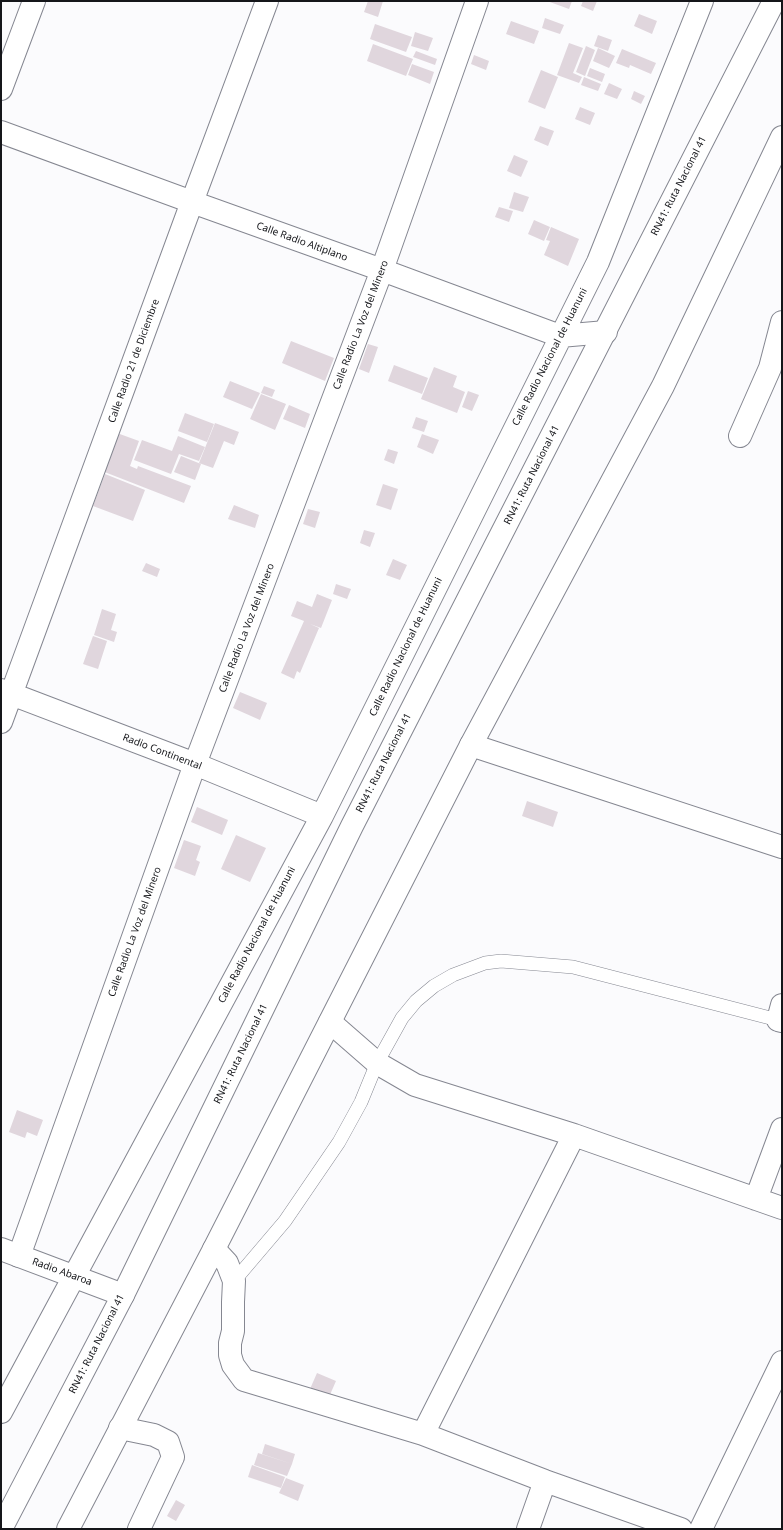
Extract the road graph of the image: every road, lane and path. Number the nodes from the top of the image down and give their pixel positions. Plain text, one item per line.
1 (34, 1) edge
2 (267, 1) edge
3 (477, 1) edge
4 (702, 1) edge
5 (774, 1) edge
6 (1, 89) edge
7 (1, 132) edge
8 (782, 137) edge
9 (192, 202) junction
10 (382, 270) junction
11 (782, 322) edge
12 (606, 332) junction
13 (560, 336) junction
14 (740, 436) dead end
15 (6, 692) edge
16 (1, 722) edge
17 (472, 745) junction
18 (195, 764) junction
19 (322, 816) junction
20 (782, 847) edge
21 (781, 1015) edge
22 (330, 1022) junction
23 (377, 1063) junction
24 (782, 1129) edge
25 (574, 1135) junction
26 (756, 1199) junction
27 (782, 1208) edge
28 (214, 1249) junction
29 (10, 1253) edge
30 (74, 1276) junction
31 (234, 1281) junction
32 (123, 1294) junction
33 (782, 1362) edge
34 (1, 1412) edge
35 (120, 1428) junction
36 (423, 1434) junction
37 (545, 1481) junction
38 (1, 1529) edge
39 (68, 1529) edge
40 (139, 1529) edge
41 (528, 1529) edge
42 (681, 1529) edge
43 (701, 1529) edge

1 - 6 street
2 - 9 street, Calle Radio 21 de Diciembre
3 - 10 street, Calle Radio La Voz del Minero
4 - 13 street, Calle Radio Nacional de Huanuni
5 - 12 street, RN41: Ruta Nacional 41
7 - 9 street, Calle Radio Altiplano
8 - 17 street
9 - 10 street, Calle Radio Altiplano
9 - 15 street, Calle Radio 21 de Diciembre
10 - 13 street, Calle Radio Altiplano
10 - 18 street, Calle Radio La Voz del Minero
11 - 14 street
12 - 13 street, Calle Radio Altiplano
12 - 32 street, RN41: Ruta Nacional 41
13 - 19 street, Calle Radio Nacional de Huanuni
15 - 16 street, Calle Radio 21 de Diciembre
15 - 18 street, Radio Continental
17 - 20 street
17 - 22 street
18 - 19 street, Radio Continental
18 - 29 street, Calle Radio La Voz del Minero
19 - 30 street, Calle Radio Nacional de Huanuni
21 - 23 lane
22 - 23 street
22 - 28 street
23 - 25 street
23 - 31 lane
24 - 26 street
25 - 26 street
25 - 36 street
26 - 27 street
28 - 31 street
28 - 35 street
29 - 30 street, Radio Abaroa
30 - 32 street, Radio Abaroa
30 - 34 street, Calle Radio Nacional de Huanuni
31 - 36 street
32 - 38 street, RN41: Ruta Nacional 41
33 - 43 street
35 - 39 street
35 - 40 street
36 - 37 street
37 - 41 street
37 - 42 street

